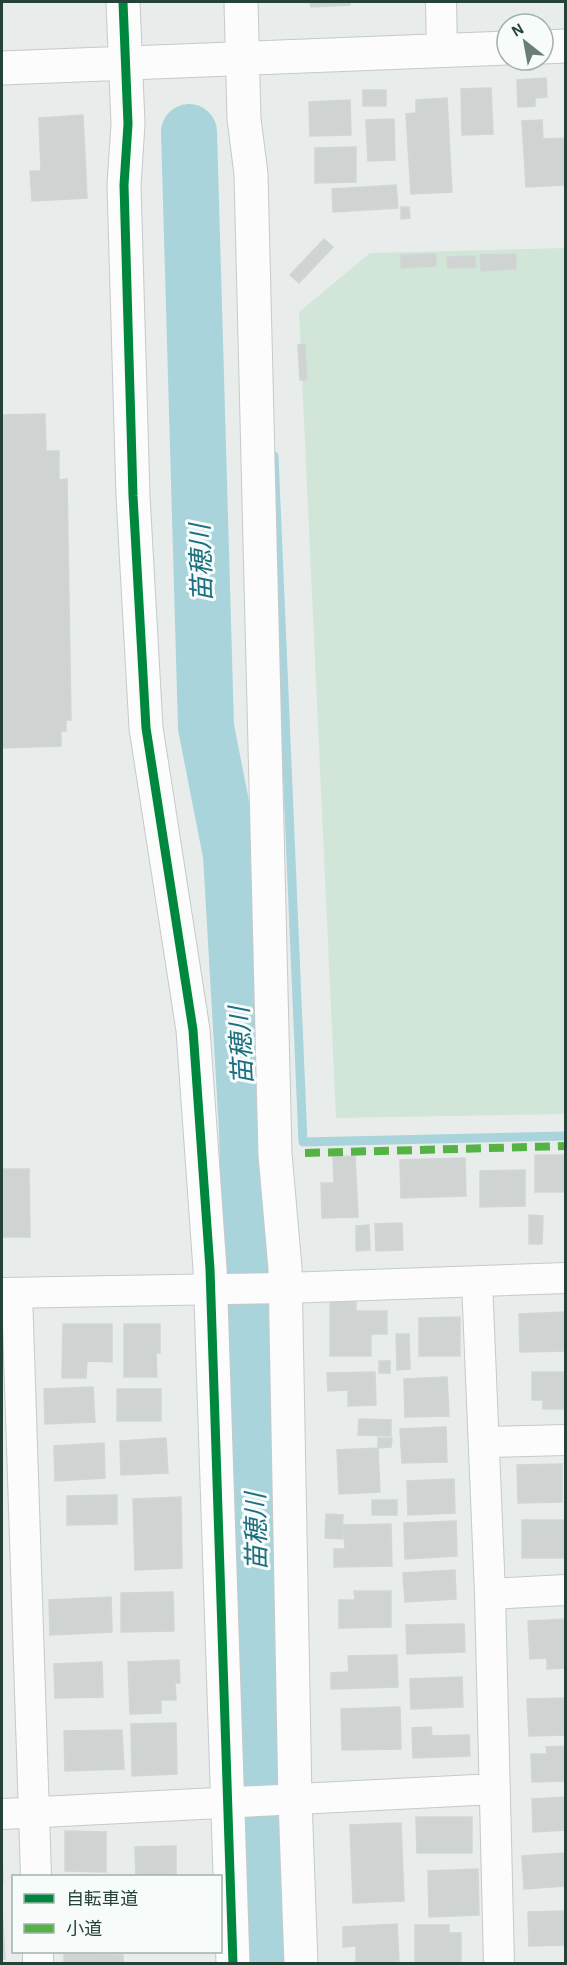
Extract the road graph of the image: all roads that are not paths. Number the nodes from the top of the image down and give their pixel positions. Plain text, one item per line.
1 (123, 2) edge
2 (242, 2) edge
3 (441, 2) edge
4 (495, 49) edge
5 (442, 51) junction
6 (243, 59) junction
7 (126, 64) junction
8 (2, 68) edge
9 (566, 1278) edge
10 (477, 1281) junction
11 (274, 1288) junction
12 (216, 1289) junction
13 (9, 1293) edge
14 (566, 1440) edge
15 (485, 1442) junction
16 (12, 1460) edge
17 (566, 1590) edge
18 (490, 1594) junction
19 (15, 1636) edge
20 (495, 1789) junction
21 (286, 1800) junction
22 (235, 1803) junction
23 (34, 1813) junction
24 (2, 1814) edge
25 (36, 1875) edge
26 (233, 1964) edge
27 (301, 1964) edge
28 (500, 1964) edge

1 - 7 street
2 - 6 street
3 - 5 street
4 - 5 street
5 - 6 street
6 - 7 street
6 - 11 street
7 - 8 street
7 - 12 street
9 - 10 street
10 - 11 street
10 - 15 street
11 - 12 street
11 - 21 street
12 - 13 street
12 - 22 street
13 - 16 street
14 - 15 street
15 - 18 street
16 - 19 street
17 - 18 street
18 - 20 street
19 - 23 street
20 - 21 street
20 - 28 street
21 - 22 street
21 - 27 street
22 - 23 street
22 - 26 street
23 - 24 street
23 - 25 street

